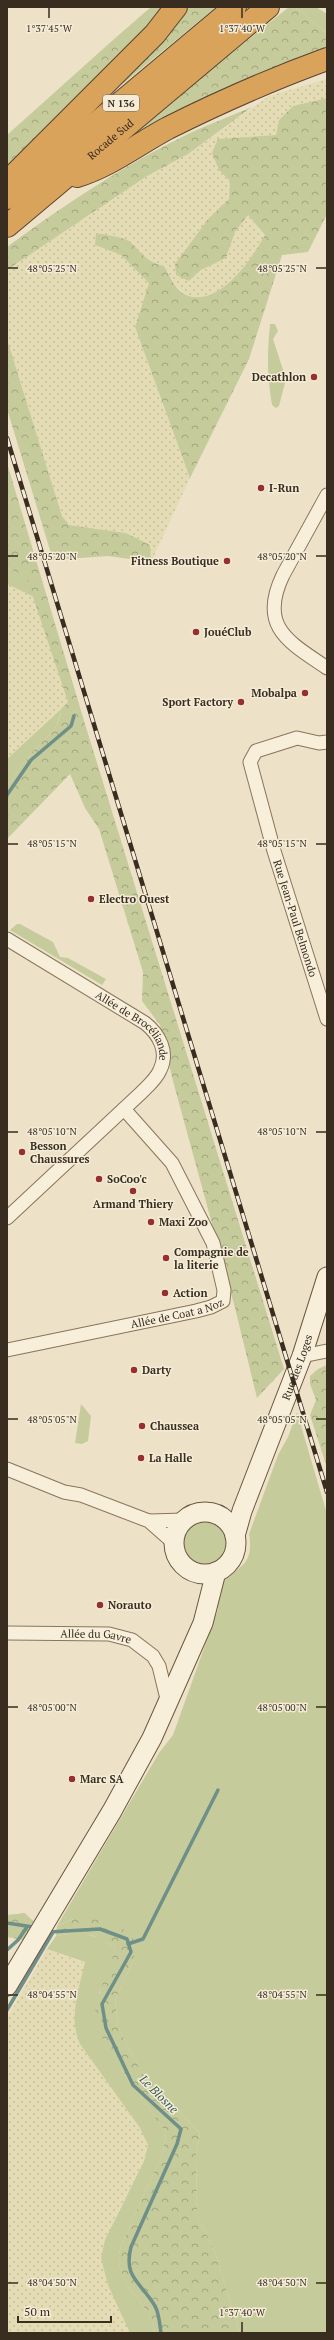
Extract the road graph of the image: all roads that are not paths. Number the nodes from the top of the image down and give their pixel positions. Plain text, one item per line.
1 (176, 7) edge
2 (235, 7) edge
3 (266, 9) edge
4 (327, 59) edge
5 (327, 69) edge
6 (232, 98) junction
7 (62, 181) junction
8 (7, 182) edge
9 (7, 198) edge
10 (7, 226) edge
11 (327, 495) edge
12 (327, 668) edge
13 (327, 742) edge
14 (7, 939) edge
15 (327, 1019) edge
16 (124, 1109) junction
17 (7, 1218) edge
18 (327, 1278) edge
19 (7, 1350) edge
20 (327, 1351) edge
21 (302, 1356) junction
22 (7, 1460) edge
23 (7, 1469) edge
24 (81, 1494) junction
25 (246, 1501) junction
26 (218, 1515) junction
27 (184, 1520) junction
28 (149, 1521) junction
29 (235, 1536) junction
30 (174, 1543) junction
31 (193, 1571) junction
32 (216, 1572) junction
33 (208, 1605) junction
34 (7, 1633) edge
35 (168, 1703) junction
36 (7, 1986) edge

1 - 8 highway
2 - 9 highway, Rocade Sud / N 136
3 - 7 highway, Rocade Sud / N 136
4 - 6 highway
5 - 6 highway
6 - 7 highway
7 - 10 highway, Rocade Sud / N 136
11 - 12 street
13 - 15 street, Rue Jean-Paul Belmondo
14 - 16 street, Allée de Brocéliande
16 - 17 street, Allée de Brocéliande
16 - 19 street, Allée de Coat a Noz
18 - 21 street, Rue des Loges
20 - 21 street
21 - 25 street, Rue des Loges
22 - 24 street
23 - 24 street
24 - 28 street
25 - 26 street
25 - 29 street, Rue des Loges
26 - 27 street
26 - 29 street
27 - 28 street
27 - 30 street
28 - 30 street
29 - 32 street
30 - 31 street
31 - 32 street
31 - 33 street
32 - 33 street
33 - 35 street
34 - 35 street, Allée du Gavre
35 - 36 street

